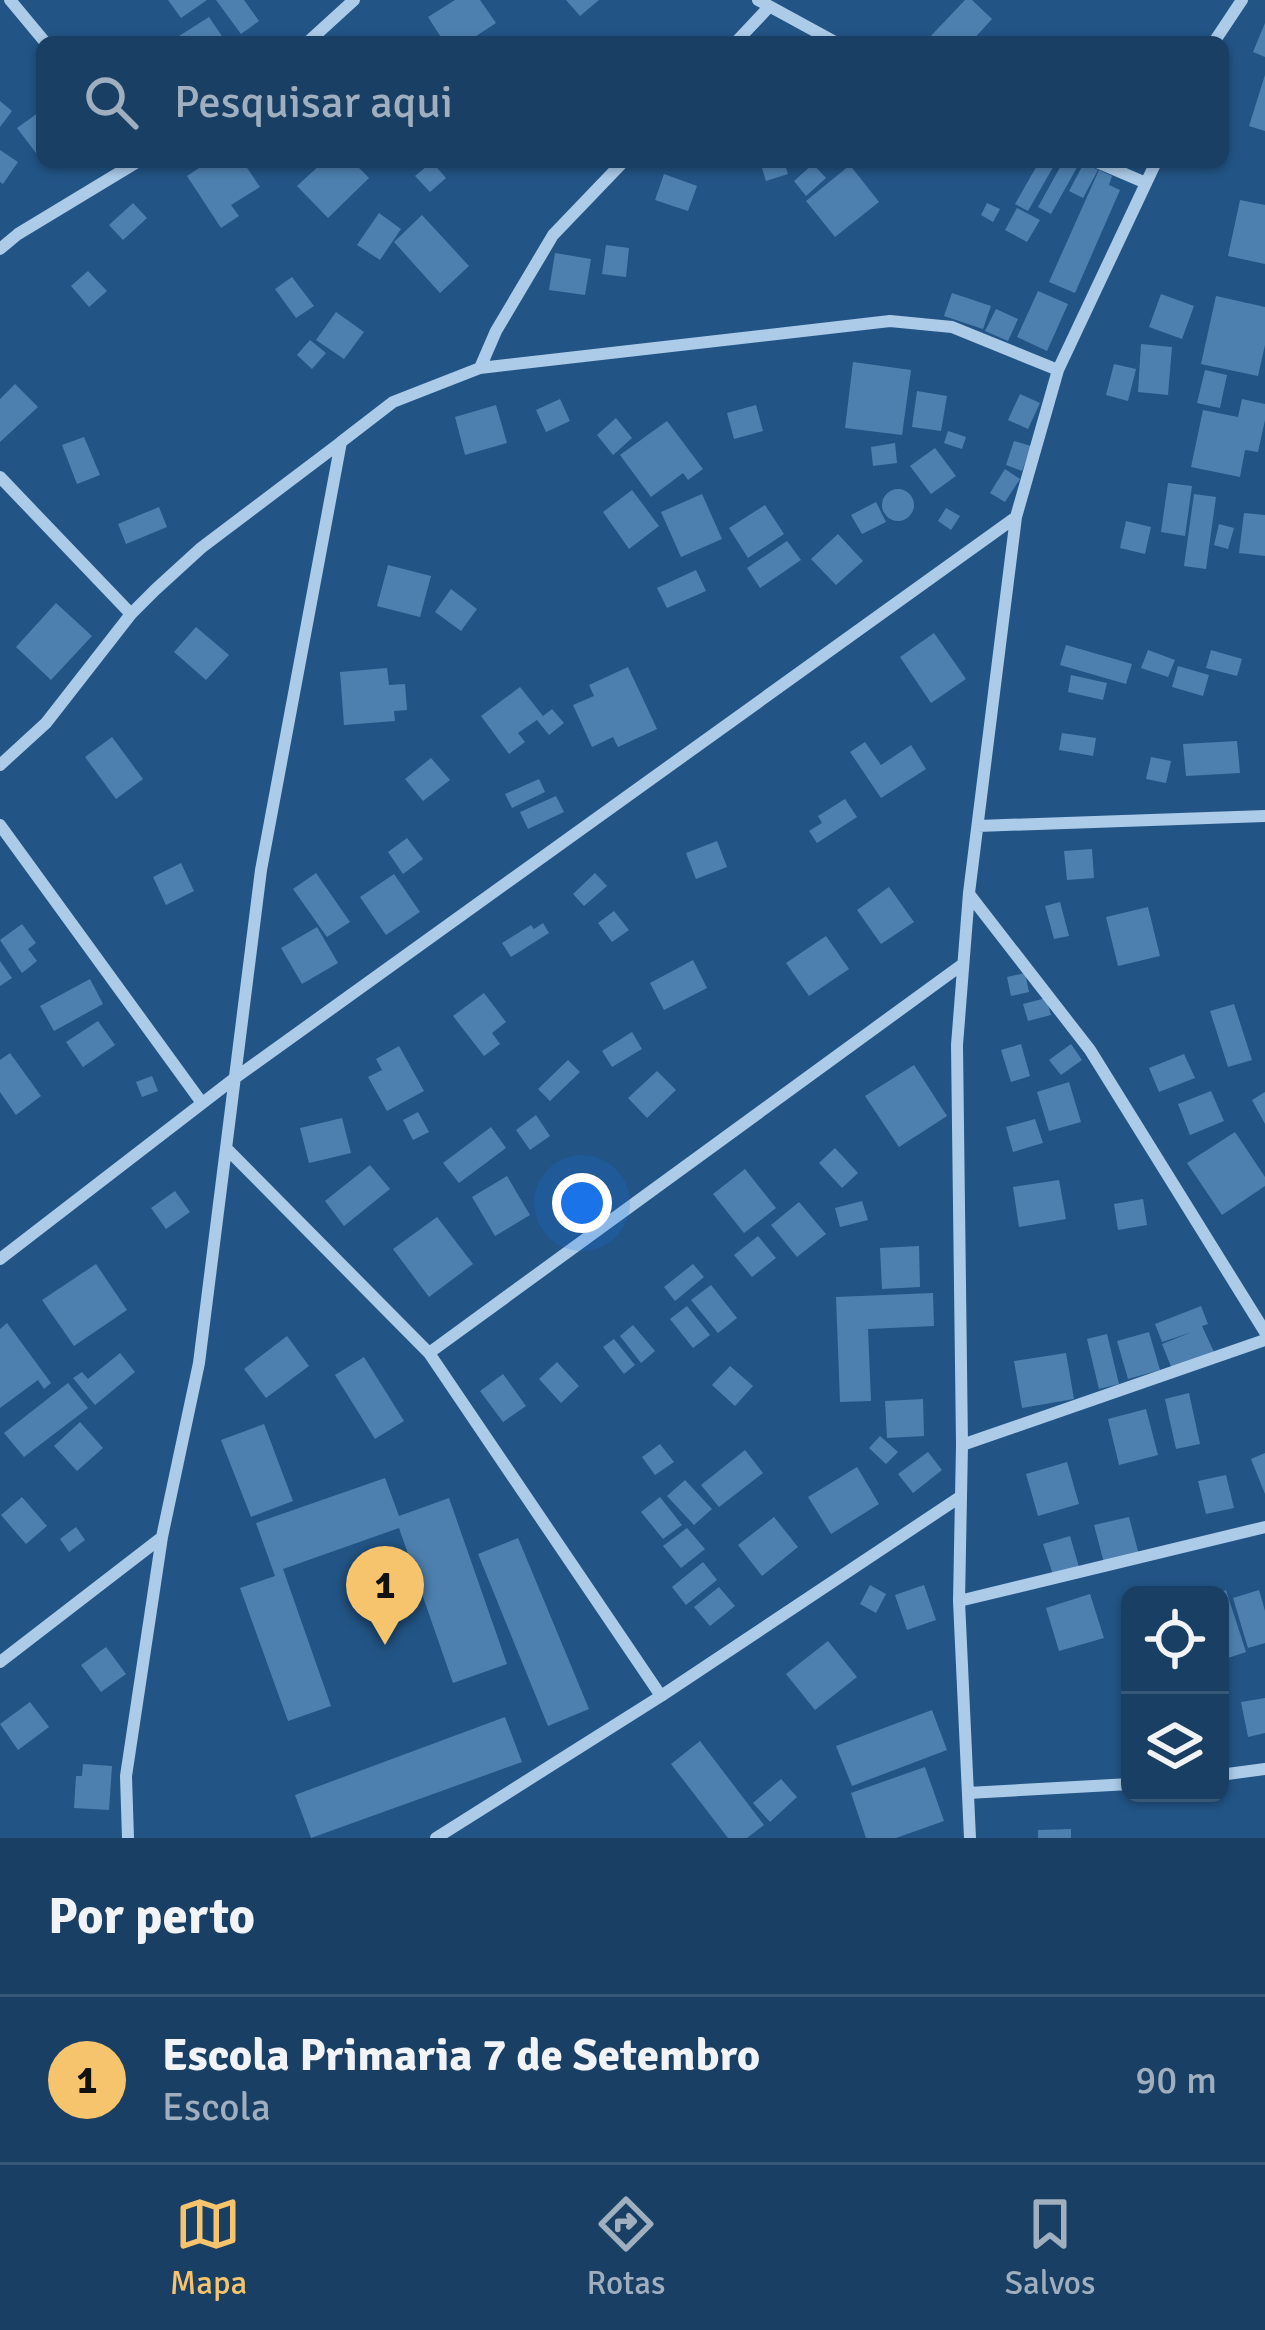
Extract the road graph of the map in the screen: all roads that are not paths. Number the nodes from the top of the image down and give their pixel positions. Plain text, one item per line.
1 (10, 0) edge
2 (354, 0) edge
3 (1242, 0) edge
4 (763, 4) edge
5 (40, 36) edge
6 (315, 36) edge
7 (740, 36) edge
8 (824, 36) edge
9 (1218, 36) edge
10 (127, 168) edge
11 (616, 168) edge
12 (1111, 168) edge
13 (1153, 168) edge
14 (1146, 183) junction
15 (0, 249) edge
16 (480, 368) junction
17 (1058, 370) junction
18 (341, 442) junction
19 (0, 477) edge
20 (1016, 517) junction
21 (131, 614) junction
22 (0, 766) edge
23 (1265, 816) edge
24 (0, 824) edge
25 (978, 826) junction
26 (969, 893) junction
27 (963, 964) junction
28 (235, 1078) junction
29 (202, 1103) junction
30 (227, 1149) junction
31 (0, 1259) edge
32 (1265, 1336) edge
33 (429, 1353) junction
34 (962, 1445) junction
35 (960, 1497) junction
36 (1265, 1527) edge
37 (162, 1538) junction
38 (959, 1601) junction
39 (0, 1662) edge
40 (661, 1696) junction
41 (1265, 1769) edge
42 (1229, 1774) edge
43 (1121, 1784) edge
44 (968, 1793) junction
45 (128, 1838) edge
46 (436, 1838) edge
47 (970, 1838) edge

1 - 5 street
2 - 6 street
3 - 9 street
4 - 7 street
4 - 8 street
10 - 15 street
11 - 16 street
12 - 14 street
13 - 14 street
14 - 17 street
16 - 17 street
16 - 18 street
17 - 20 street
18 - 21 street
18 - 28 street
19 - 21 street
20 - 25 street
20 - 28 street
21 - 22 street
23 - 25 street
24 - 29 street
25 - 26 street
26 - 27 street
26 - 32 street
27 - 33 street
27 - 34 street
28 - 29 street
28 - 30 street
29 - 31 street
30 - 33 street
30 - 37 street
32 - 34 street
33 - 40 street
34 - 35 street
35 - 38 street
35 - 40 street
36 - 38 street
37 - 39 street
37 - 45 street
38 - 44 street
40 - 46 street
41 - 42 street
43 - 44 street
44 - 47 street

